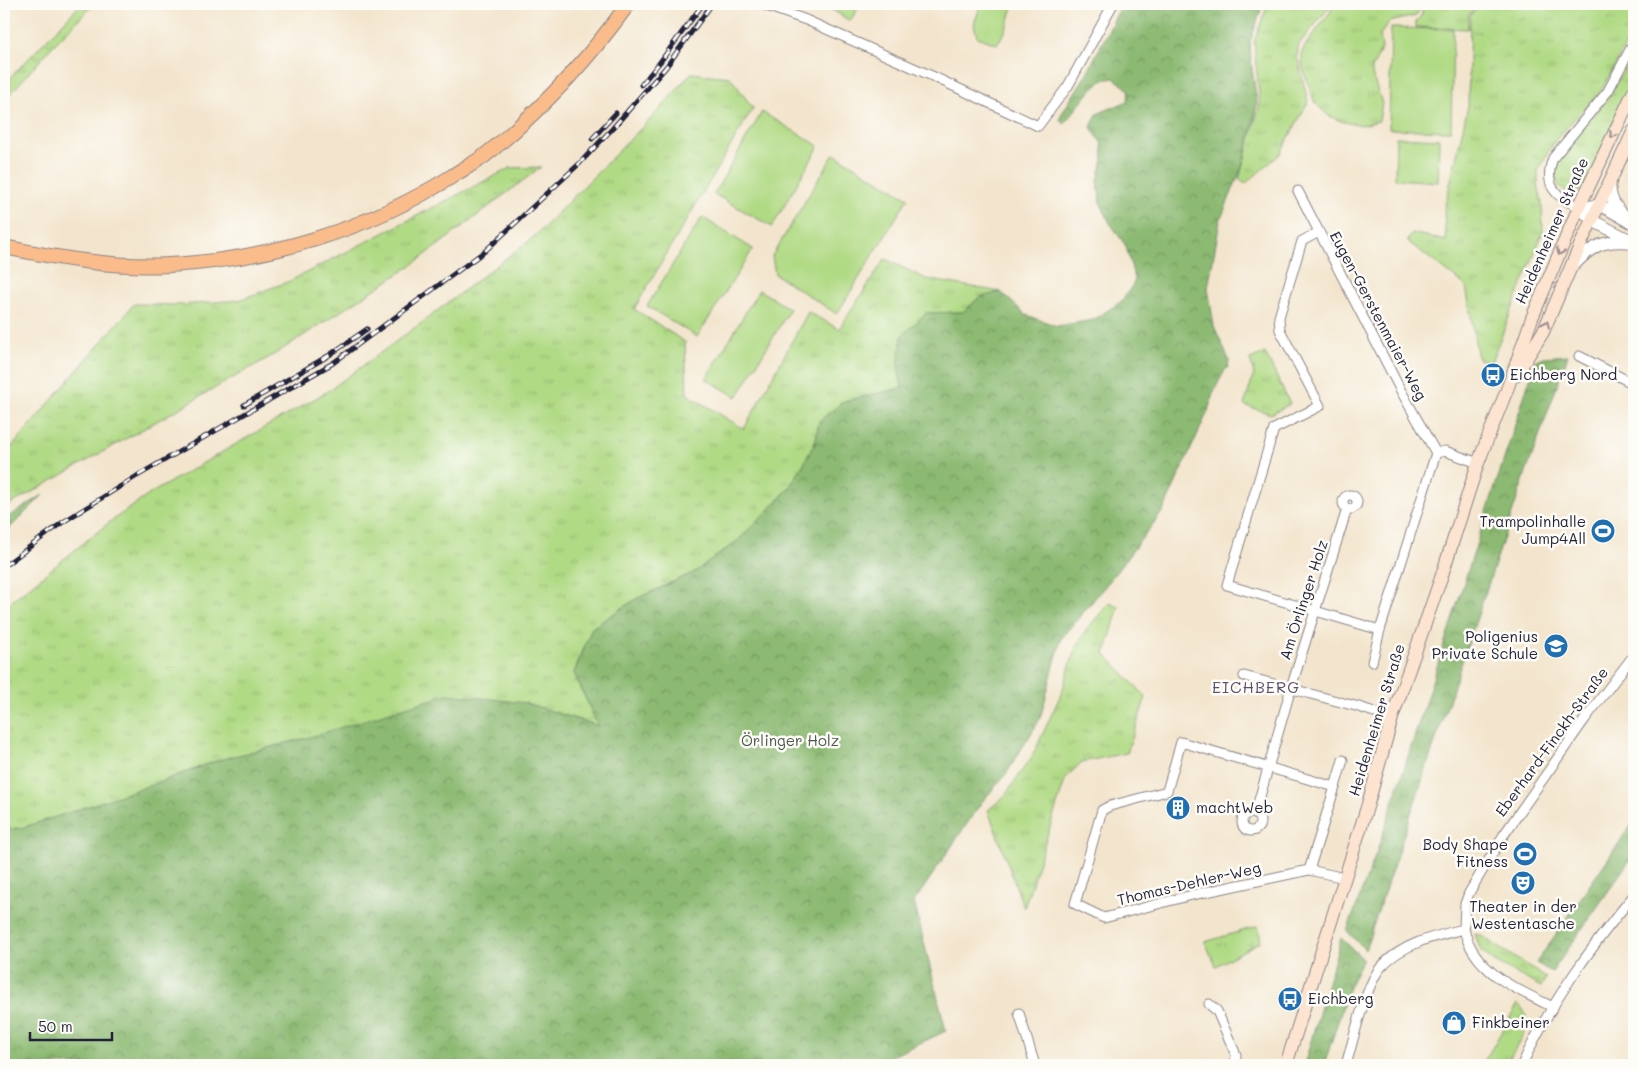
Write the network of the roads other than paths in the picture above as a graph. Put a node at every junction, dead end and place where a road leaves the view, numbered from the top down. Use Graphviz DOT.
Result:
graph roads {
  1 [pos="628,4"];
  2 [pos="761,4"];
  3 [pos="1113,4"];
  4 [pos="1634,42"];
  5 [pos="1634,91"];
  6 [pos="1634,130"];
  7 [pos="1610,182"];
  8 [pos="1298,191"];
  9 [pos="1600,206"];
  10 [pos="1579,207"];
  11 [pos="1593,221"];
  12 [pos="1634,224"];
  13 [pos="1319,232"];
  14 [pos="1634,243"];
  15 [pos="4,247"];
  16 [pos="1570,269"];
  17 [pos="1579,356"];
  18 [pos="1634,384"];
  19 [pos="1508,387"];
  20 [pos="1436,453"];
  21 [pos="1478,463"];
  22 [pos="1347,509"];
  23 [pos="1315,612"];
  24 [pos="1380,630"];
  25 [pos="1634,655"];
  26 [pos="1372,662"];
  27 [pos="1244,676"];
  28 [pos="1291,688"];
  29 [pos="1392,718"];
  30 [pos="1343,760"];
  31 [pos="1269,768"];
  32 [pos="1335,787"];
  33 [pos="1255,814"];
  34 [pos="1309,870"];
  35 [pos="1344,878"];
  36 [pos="1634,895"];
  37 [pos="1464,928"];
  38 [pos="1208,1004"];
  39 [pos="1553,1007"];
  40 [pos="1019,1013"];
  41 [pos="1035,1065"];
  42 [pos="1235,1065"];
  43 [pos="1286,1065"];
  44 [pos="1346,1065"];
  45 [pos="1522,1065"];
  1 -- 15 [label="main road"];
  2 -- 3 [label="street"];
  4 -- 10 [label="street"];
  5 -- 10 [label="main road, Heidenheimer Straße, one-way"];
  6 -- 7 [label="main road, Heidenheimer Straße"];
  7 -- 9 [label="main road, Heidenheimer Straße"];
  7 -- 12 [label="street"];
  8 -- 13 [label="street, Eugen-Gerstenmaier-Weg"];
  9 -- 10 [label="street"];
  9 -- 11 [label="main road, Heidenheimer Straße"];
  9 -- 12 [label="street"];
  10 -- 11 [label="street"];
  10 -- 19 [label="main road, Heidenheimer Straße, one-way"];
  11 -- 14 [label="street"];
  11 -- 16 [label="main road, Heidenheimer Straße"];
  13 -- 20 [label="street, Eugen-Gerstenmaier-Weg"];
  13 -- 23 [label="street"];
  14 -- 16 [label="street"];
  19 -- 16 [label="main road, Heidenheimer Straße, one-way"];
  17 -- 18 [label="street"];
  19 -- 21 [label="main road, Heidenheimer Straße"];
  20 -- 21 [label="street"];
  20 -- 24 [label="street"];
  21 -- 29 [label="main road, Heidenheimer Straße"];
  22 -- 23 [label="street, Am Örlinger Holz"];
  23 -- 24 [label="street"];
  23 -- 28 [label="street, Am Örlinger Holz"];
  24 -- 26 [label="street"];
  25 -- 37 [label="street, Eberhard-Finckh-Straße"];
  27 -- 28 [label="street"];
  28 -- 29 [label="street"];
  28 -- 31 [label="street, Am Örlinger Holz"];
  29 -- 35 [label="main road, Heidenheimer Straße"];
  30 -- 32 [label="street"];
  31 -- 32 [label="street"];
  31 -- 33 [label="street, Am Örlinger Holz"];
  31 -- 34 [label="street, Thomas-Dehler-Weg"];
  32 -- 34 [label="street"];
  34 -- 35 [label="street, Thomas-Dehler-Weg"];
  35 -- 43 [label="main road, Heidenheimer Straße"];
  36 -- 39 [label="street"];
  37 -- 39 [label="street, Eberhard-Finckh-Straße"];
  37 -- 44 [label="street"];
  38 -- 42 [label="street"];
  39 -- 45 [label="street"];
  40 -- 41 [label="street"];
}
